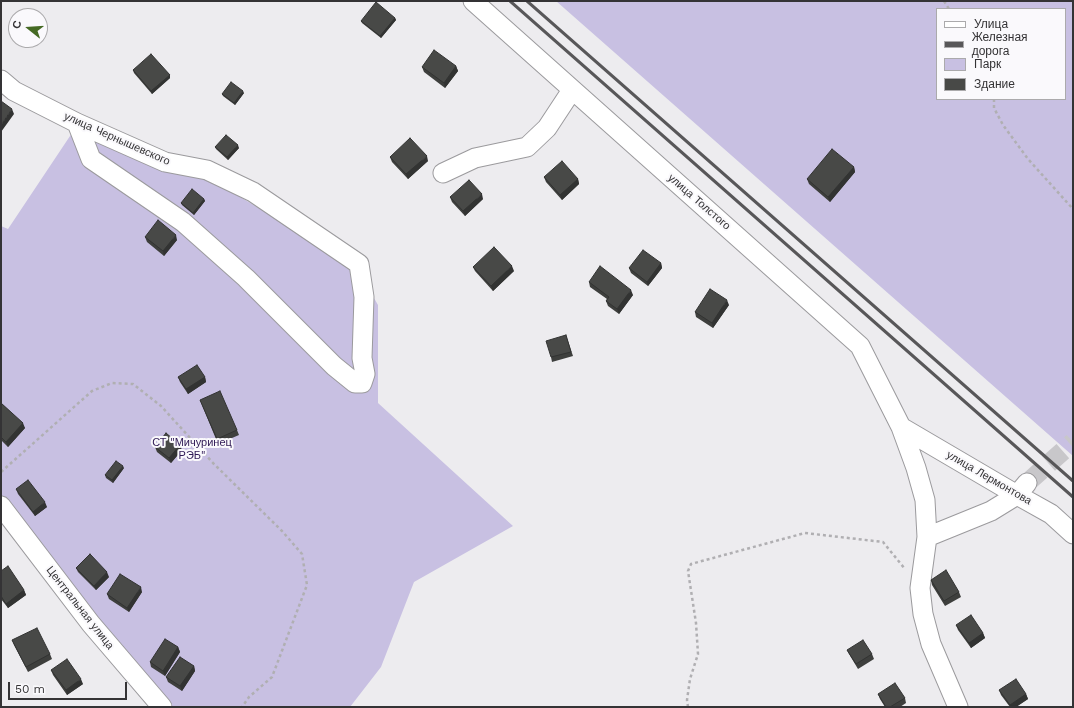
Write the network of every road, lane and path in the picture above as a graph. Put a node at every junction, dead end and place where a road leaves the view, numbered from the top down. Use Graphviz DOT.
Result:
graph roads {
  1 [pos="473,1"];
  2 [pos="1,80"];
  3 [pos="572,90"];
  4 [pos="994,100"];
  5 [pos="77,123"];
  6 [pos="443,173"];
  7 [pos="1073,209"];
  8 [pos="900,427"];
  9 [pos="1,472"];
  10 [pos="1022,489"];
  11 [pos="1,506"];
  12 [pos="1073,534"];
  13 [pos="927,537"];
  14 [pos="920,588"];
  15 [pos="162,707"];
  16 [pos="242,707"];
  17 [pos="688,707"];
  18 [pos="958,707"];
  1 -- 3 [label="street, улица Толстого"];
  2 -- 5 [label="street, улица Чернышевского"];
  3 -- 6 [label="street"];
  3 -- 8 [label="street, улица Толстого"];
  4 -- 7 [label="path"];
  5 -- 5 [label="street, улица Чернышевского"];
  8 -- 10 [label="street, улица Лермонтова"];
  8 -- 13 [label="street, улица Толстого"];
  9 -- 16 [label="path"];
  10 -- 12 [label="street, улица Лермонтова"];
  10 -- 13 [label="street"];
  11 -- 15 [label="street, Центральная улица"];
  13 -- 14 [label="street, улица Толстого"];
  14 -- 17 [label="path"];
  14 -- 18 [label="street, улица Толстого"];
}
